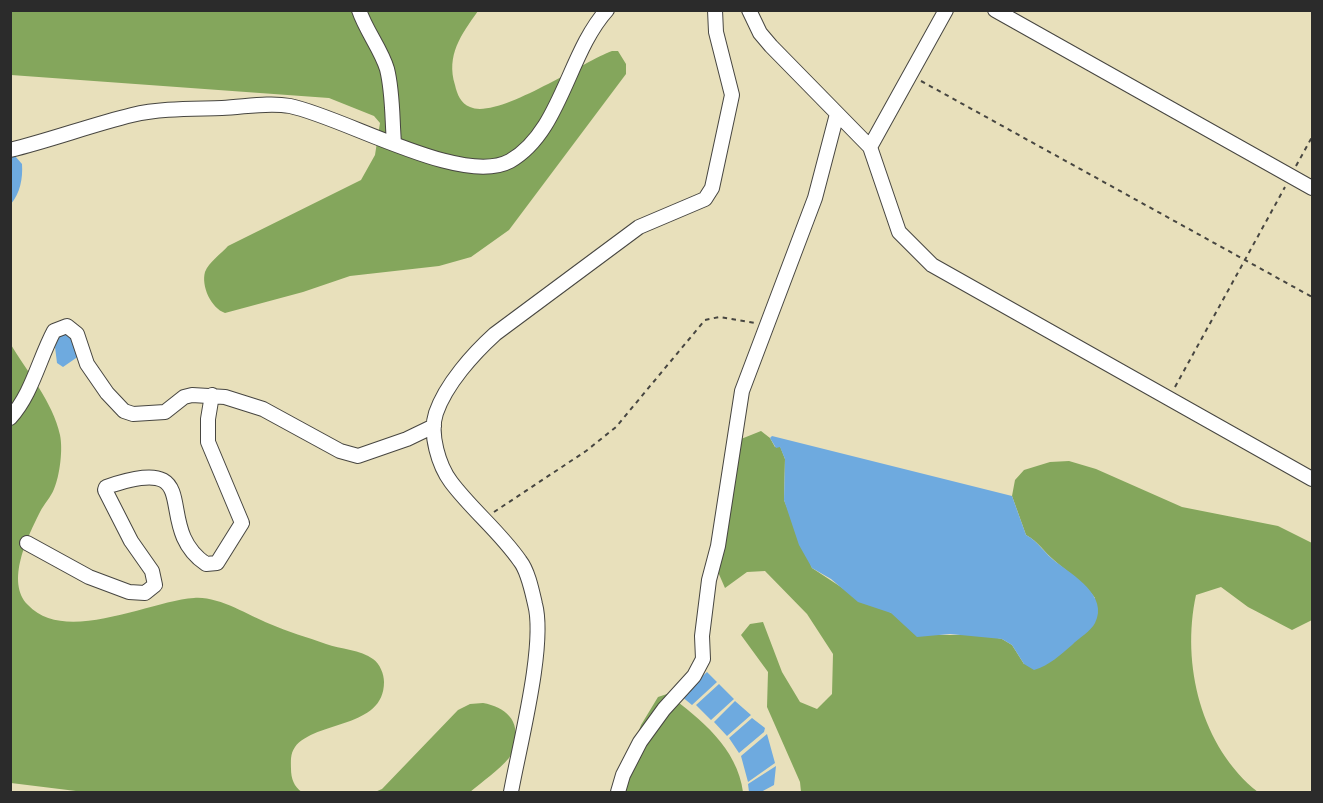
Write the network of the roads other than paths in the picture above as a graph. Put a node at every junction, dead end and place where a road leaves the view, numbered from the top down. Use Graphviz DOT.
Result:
graph roads {
  1 [pos="359,10"];
  2 [pos="607,10"];
  3 [pos="715,10"];
  4 [pos="749,10"];
  5 [pos="946,10"];
  6 [pos="995,10"];
  7 [pos="837,114"];
  8 [pos="394,143"];
  9 [pos="870,147"];
  10 [pos="10,150"];
  11 [pos="1312,188"];
  12 [pos="212,395"];
  13 [pos="10,418"];
  14 [pos="434,426"];
  15 [pos="1312,478"];
  16 [pos="27,543"];
  17 [pos="511,792"];
  18 [pos="618,792"];
  1 -- 8 [label="street"];
  2 -- 8 [label="street"];
  3 -- 14 [label="street"];
  4 -- 7 [label="street"];
  5 -- 9 [label="street"];
  6 -- 11 [label="street"];
  7 -- 9 [label="street"];
  7 -- 18 [label="street"];
  8 -- 10 [label="street"];
  9 -- 15 [label="street"];
  12 -- 13 [label="street"];
  12 -- 14 [label="street"];
  12 -- 16 [label="street"];
  14 -- 17 [label="street"];
}
